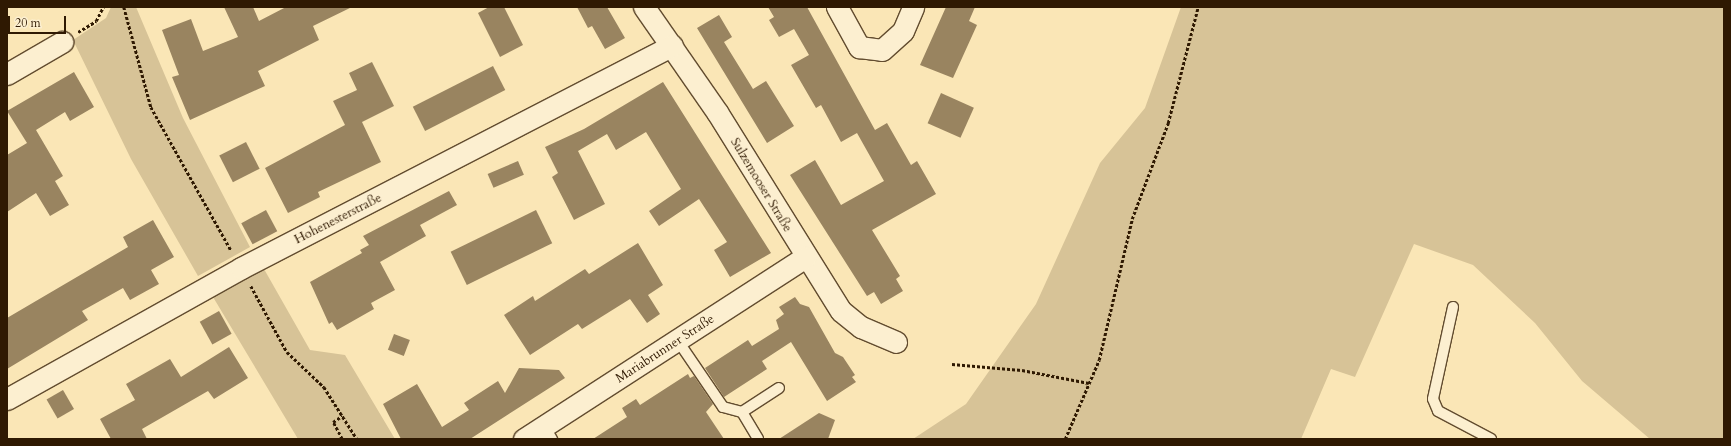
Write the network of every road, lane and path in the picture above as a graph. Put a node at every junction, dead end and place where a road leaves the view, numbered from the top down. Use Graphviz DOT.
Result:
graph roads {
  1 [pos="104,7"];
  2 [pos="124,7"];
  3 [pos="644,7"];
  4 [pos="836,7"];
  5 [pos="913,7"];
  6 [pos="1198,7"];
  7 [pos="62,42"];
  8 [pos="672,46"];
  9 [pos="7,74"];
  10 [pos="805,257"];
  11 [pos="240,268"];
  12 [pos="1453,307"];
  13 [pos="678,340"];
  14 [pos="896,342"];
  15 [pos="952,364"];
  16 [pos="1089,382"];
  17 [pos="779,388"];
  18 [pos="7,399"];
  19 [pos="742,412"];
  20 [pos="342,416"];
  21 [pos="549,433"];
  22 [pos="342,439"];
  23 [pos="357,439"];
  24 [pos="524,439"];
  25 [pos="758,439"];
  26 [pos="1065,439"];
  27 [pos="1491,439"];
  1 -- 7 [label="path"];
  2 -- 11 [label="path"];
  3 -- 8 [label="street, Sulzemooser Straße"];
  4 -- 5 [label="street"];
  6 -- 16 [label="path"];
  7 -- 9 [label="street"];
  8 -- 10 [label="street, Sulzemooser Straße"];
  8 -- 11 [label="street, Hohenesterstraße"];
  10 -- 13 [label="street, Mariabrunner Straße"];
  10 -- 14 [label="street, Sulzemooser Straße"];
  11 -- 18 [label="street, Hohenesterstraße"];
  11 -- 20 [label="path"];
  12 -- 27 [label="lane"];
  13 -- 19 [label="lane"];
  13 -- 21 [label="street, Mariabrunner Straße"];
  15 -- 16 [label="path"];
  16 -- 26 [label="path"];
  17 -- 19 [label="lane"];
  19 -- 25 [label="lane"];
  20 -- 22 [label="path"];
  20 -- 23 [label="path"];
  21 -- 24 [label="street, Mariabrunner Straße"];
}
